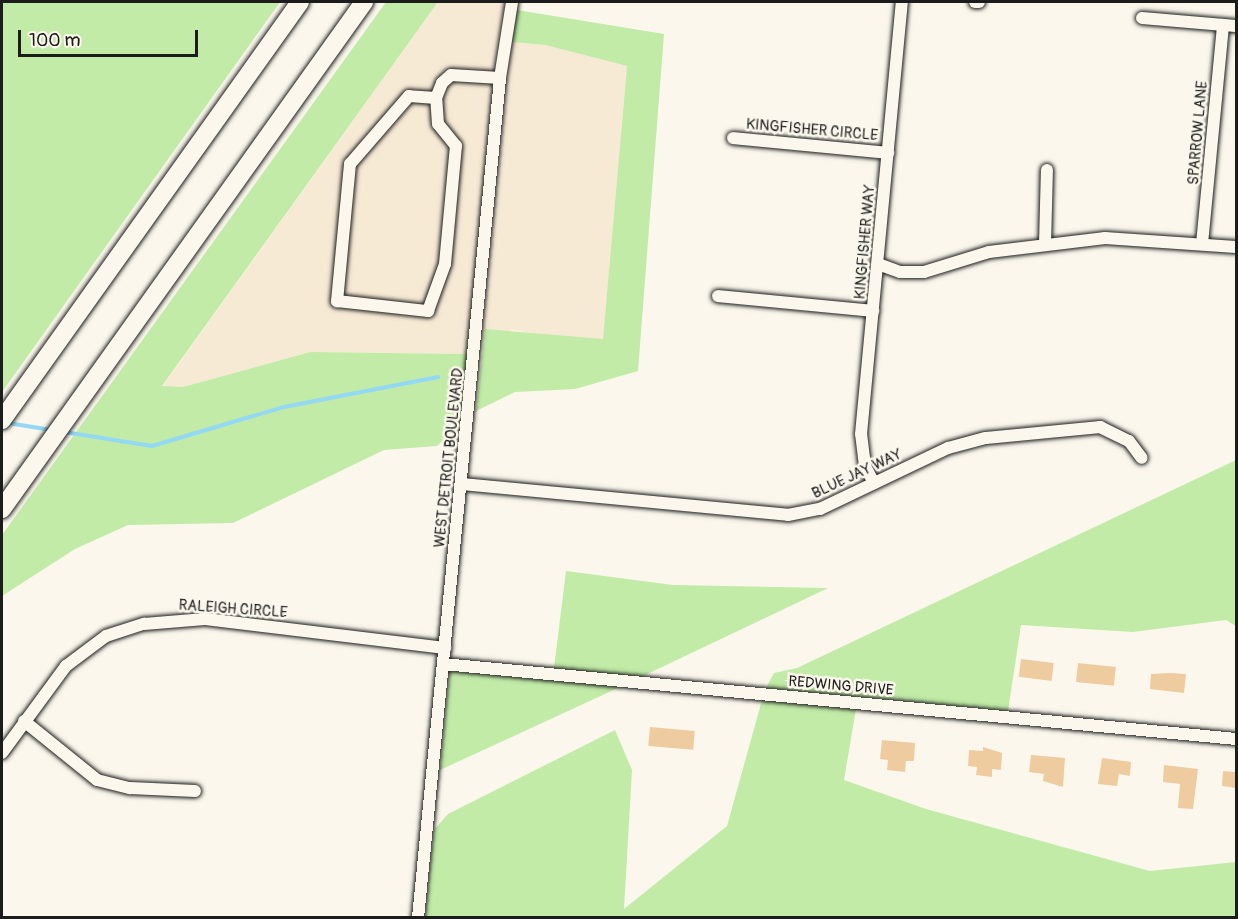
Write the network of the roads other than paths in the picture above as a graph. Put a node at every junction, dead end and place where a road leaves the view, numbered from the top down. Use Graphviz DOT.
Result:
graph roads {
  1 [pos="300,2"];
  2 [pos="364,2"];
  3 [pos="512,2"];
  4 [pos="902,2"];
  5 [pos="1142,18"];
  6 [pos="1223,25"];
  7 [pos="1236,26"];
  8 [pos="500,78"];
  9 [pos="436,98"];
  10 [pos="733,138"];
  11 [pos="888,153"];
  12 [pos="1047,170"];
  13 [pos="1045,244"];
  14 [pos="1202,244"];
  15 [pos="1236,247"];
  16 [pos="878,264"];
  17 [pos="718,296"];
  18 [pos="873,311"];
  19 [pos="2,420"];
  20 [pos="1142,458"];
  21 [pos="873,483"];
  22 [pos="462,484"];
  23 [pos="2,509"];
  24 [pos="445,648"];
  25 [pos="443,664"];
  26 [pos="24,721"];
  27 [pos="1236,739"];
  28 [pos="2,753"];
  29 [pos="195,791"];
  30 [pos="418,918"];
  1 -- 19 [label="highway"];
  2 -- 23 [label="highway"];
  3 -- 8 [label="street, WEST DETROIT BOULEVARD"];
  4 -- 11 [label="street, KINGFISHER WAY"];
  5 -- 6 [label="street"];
  6 -- 7 [label="street"];
  6 -- 14 [label="street, SPARROW LANE"];
  8 -- 9 [label="street"];
  8 -- 22 [label="street, WEST DETROIT BOULEVARD"];
  9 -- 9 [label="street"];
  10 -- 11 [label="street, KINGFISHER CIRCLE"];
  11 -- 16 [label="street, KINGFISHER WAY"];
  12 -- 13 [label="street"];
  13 -- 14 [label="street"];
  13 -- 16 [label="street"];
  14 -- 15 [label="street"];
  16 -- 18 [label="street, KINGFISHER WAY"];
  17 -- 18 [label="street"];
  18 -- 21 [label="street, KINGFISHER WAY"];
  20 -- 21 [label="street, BLUE JAY WAY"];
  21 -- 22 [label="street, BLUE JAY WAY"];
  22 -- 24 [label="street, WEST DETROIT BOULEVARD"];
  24 -- 25 [label="street, WEST DETROIT BOULEVARD"];
  24 -- 26 [label="street, RALEIGH CIRCLE"];
  25 -- 27 [label="street, REDWING DRIVE"];
  25 -- 30 [label="street, WEST DETROIT BOULEVARD"];
  26 -- 28 [label="street, RALEIGH CIRCLE"];
  26 -- 29 [label="street"];
}
